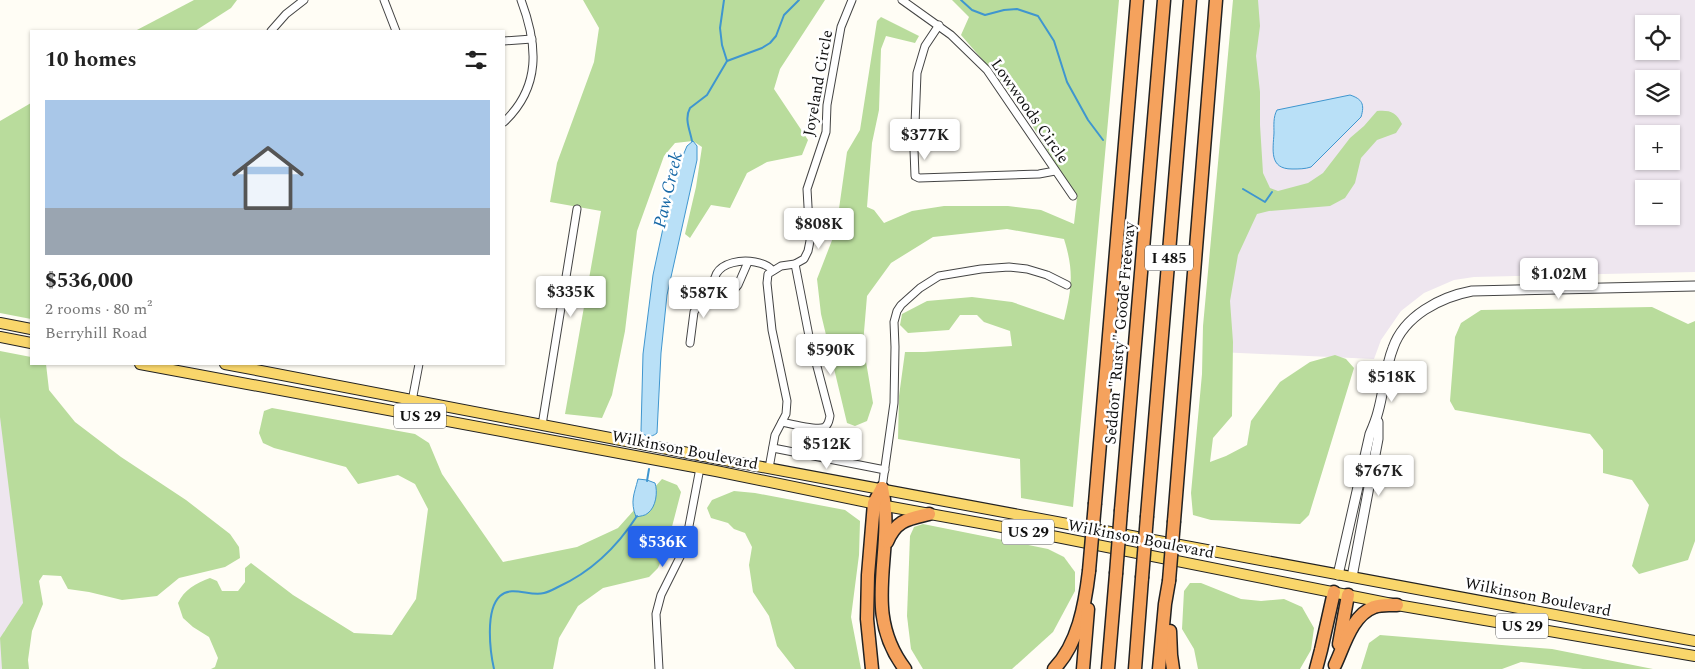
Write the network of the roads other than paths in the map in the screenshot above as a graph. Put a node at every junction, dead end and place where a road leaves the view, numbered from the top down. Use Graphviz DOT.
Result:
graph roads {
  1 [pos="304,0"];
  2 [pos="384,0"];
  3 [pos="521,0"];
  4 [pos="852,0"];
  5 [pos="902,0"];
  6 [pos="1137,0"];
  7 [pos="1164,0"];
  8 [pos="1190,0"];
  9 [pos="1216,0"];
  10 [pos="939,25"];
  11 [pos="272,30"];
  12 [pos="396,30"];
  13 [pos="532,38"];
  14 [pos="505,41"];
  15 [pos="505,121"];
  16 [pos="1055,171"];
  17 [pos="1073,196"];
  18 [pos="577,209"];
  19 [pos="748,262"];
  20 [pos="795,264"];
  21 [pos="772,270"];
  22 [pos="1067,285"];
  23 [pos="1695,286"];
  24 [pos="718,296"];
  25 [pos="0,323"];
  26 [pos="30,329"];
  27 [pos="0,337"];
  28 [pos="30,343"];
  29 [pos="690,343"];
  30 [pos="145,365"];
  31 [pos="231,365"];
  32 [pos="419,365"];
  33 [pos="412,400"];
  34 [pos="1378,414"];
  35 [pos="498,417"];
  36 [pos="782,422"];
  37 [pos="542,425"];
  38 [pos="495,429"];
  39 [pos="773,448"];
  40 [pos="700,468"];
  41 [pos="769,468"];
  42 [pos="885,470"];
  43 [pos="839,480"];
  44 [pos="882,488"];
  45 [pos="880,504"];
  46 [pos="929,514"];
  47 [pos="884,552"];
  48 [pos="1338,575"];
  49 [pos="1088,577"];
  50 [pos="1352,577"];
  51 [pos="1169,581"];
  52 [pos="1334,592"];
  53 [pos="1348,595"];
  54 [pos="1397,605"];
  55 [pos="1695,641"];
  56 [pos="1695,656"];
  57 [pos="1335,667"];
  58 [pos="659,669"];
  59 [pos="872,669"];
  60 [pos="905,669"];
  61 [pos="1054,669"];
  62 [pos="1083,669"];
  63 [pos="1108,669"];
  64 [pos="1135,669"];
  65 [pos="1159,669"];
  66 [pos="1173,669"];
  67 [pos="1316,669"];
  1 -- 11 [label="street"];
  2 -- 12 [label="street"];
  3 -- 13 [label="street"];
  4 -- 20 [label="street, Joyeland Circle"];
  5 -- 10 [label="street"];
  6 -- 49 [label="highway, bridge"];
  7 -- 63 [label="highway, Seddon \"Rusty\" Goode Freeway / I 485, bridge"];
  8 -- 64 [label="highway, I 485, bridge"];
  9 -- 51 [label="highway, bridge"];
  10 -- 16 [label="street, Lowwoods Circle"];
  10 -- 16 [label="street"];
  13 -- 14 [label="street"];
  13 -- 15 [label="street"];
  16 -- 17 [label="street, Lowwoods Circle"];
  18 -- 37 [label="street"];
  19 -- 21 [label="street"];
  19 -- 24 [label="street"];
  19 -- 24 [label="street"];
  20 -- 21 [label="street"];
  20 -- 36 [label="street"];
  21 -- 36 [label="street"];
  22 -- 42 [label="street"];
  23 -- 34 [label="street"];
  24 -- 29 [label="street"];
  25 -- 26 [label="main road"];
  27 -- 28 [label="main road"];
  30 -- 38 [label="main road, Wilkinson Boulevard / US 29"];
  31 -- 33 [label="main road, Wilkinson Boulevard / US 29"];
  32 -- 33 [label="street"];
  33 -- 35 [label="main road, Wilkinson Boulevard / US 29"];
  34 -- 48 [label="street"];
  34 -- 50 [label="street"];
  35 -- 37 [label="main road, Wilkinson Boulevard / US 29"];
  35 -- 38 [label="main road"];
  36 -- 39 [label="street"];
  37 -- 41 [label="main road, Wilkinson Boulevard / US 29"];
  38 -- 40 [label="main road, Wilkinson Boulevard / US 29"];
  39 -- 41 [label="street"];
  39 -- 42 [label="street"];
  40 -- 43 [label="main road"];
  40 -- 45 [label="main road, Wilkinson Boulevard / US 29"];
  40 -- 58 [label="street"];
  41 -- 43 [label="main road, Wilkinson Boulevard / US 29"];
  42 -- 44 [label="street"];
  43 -- 44 [label="main road, Wilkinson Boulevard / US 29"];
  44 -- 45 [label="highway"];
  44 -- 48 [label="main road, Wilkinson Boulevard / US 29"];
  45 -- 46 [label="main road, Wilkinson Boulevard / US 29"];
  45 -- 47 [label="highway"];
  45 -- 59 [label="highway"];
  46 -- 47 [label="highway"];
  46 -- 52 [label="main road, Wilkinson Boulevard / US 29"];
  47 -- 60 [label="highway"];
  48 -- 50 [label="main road, Wilkinson Boulevard / US 29"];
  48 -- 52 [label="main road"];
  49 -- 61 [label="highway"];
  49 -- 62 [label="highway"];
  50 -- 53 [label="main road"];
  50 -- 55 [label="main road, Wilkinson Boulevard / US 29"];
  51 -- 65 [label="highway"];
  51 -- 66 [label="highway"];
  52 -- 53 [label="main road, Wilkinson Boulevard / US 29"];
  52 -- 67 [label="highway"];
  53 -- 54 [label="main road, Wilkinson Boulevard / US 29"];
  53 -- 57 [label="highway"];
  54 -- 56 [label="main road, Wilkinson Boulevard / US 29"];
  54 -- 57 [label="highway"];
}
